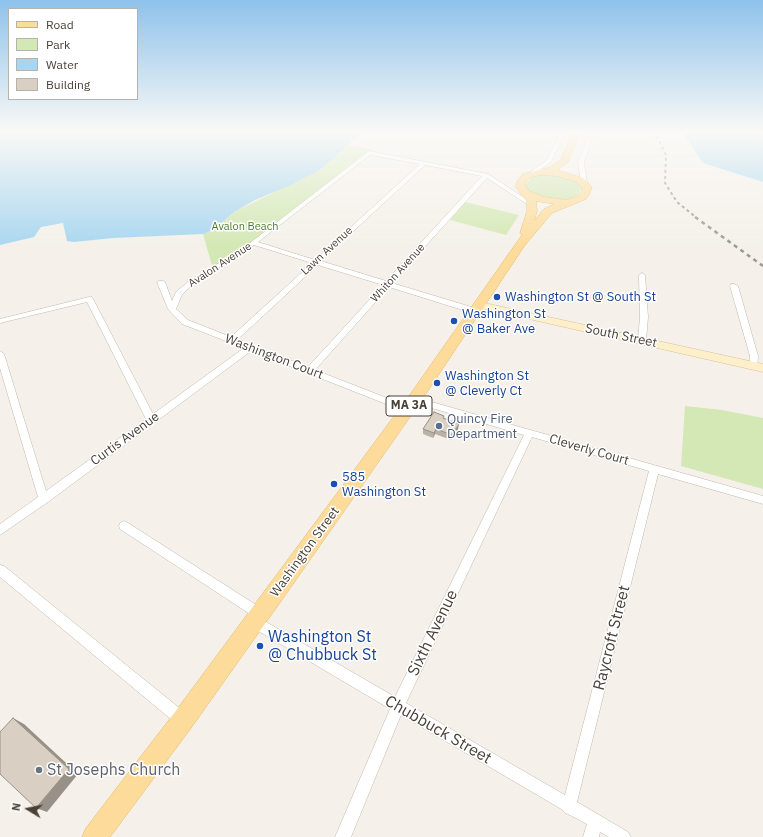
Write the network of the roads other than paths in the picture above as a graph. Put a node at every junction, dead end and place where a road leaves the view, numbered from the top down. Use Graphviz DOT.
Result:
graph roads {
  1 [pos="346,171"];
  2 [pos="414,171"];
  3 [pos="467,171"];
  4 [pos="538,171"];
  5 [pos="544,171"];
  6 [pos="570,171"];
  7 [pos="581,171"];
  8 [pos="536,173"];
  9 [pos="486,175"];
  10 [pos="582,182"];
  11 [pos="525,193"];
  12 [pos="568,203"];
  13 [pos="532,205"];
  14 [pos="254,243"];
  15 [pos="522,243"];
  16 [pos="316,262"];
  17 [pos="642,275"];
  18 [pos="161,282"];
  19 [pos="388,284"];
  20 [pos="734,286"];
  21 [pos="477,308"];
  22 [pos="172,310"];
  23 [pos="0,321"];
  24 [pos="642,340"];
  25 [pos="231,341"];
  26 [pos="250,348"];
  27 [pos="0,354"];
  28 [pos="759,367"];
  29 [pos="309,371"];
  30 [pos="411,404"];
  31 [pos="151,420"];
  32 [pos="530,433"];
  33 [pos="654,469"];
  34 [pos="44,499"];
  35 [pos="763,500"];
  36 [pos="124,526"];
  37 [pos="0,530"];
  38 [pos="0,570"];
  39 [pos="257,618"];
  40 [pos="398,706"];
  41 [pos="183,720"];
  42 [pos="569,807"];
  43 [pos="595,821"];
  44 [pos="94,837"];
  45 [pos="343,837"];
  46 [pos="591,837"];
  47 [pos="623,837"];
  1 -- 14 [label="street, Avalon Avenue"];
  2 -- 16 [label="street, Lawn Avenue"];
  3 -- 9 [label="street"];
  4 -- 8 [label="street"];
  5 -- 8 [label="main road"];
  6 -- 10 [label="main road"];
  7 -- 10 [label="street"];
  8 -- 10 [label="main road"];
  8 -- 11 [label="main road"];
  9 -- 13 [label="street"];
  9 -- 19 [label="street, Whiton Avenue"];
  10 -- 12 [label="main road, MA 3A"];
  11 -- 12 [label="main road"];
  11 -- 13 [label="main road"];
  12 -- 15 [label="main road, Washington Street / MA 3A"];
  13 -- 15 [label="main road, Washington Street / MA 3A"];
  14 -- 16 [label="street"];
  14 -- 22 [label="street, Avalon Avenue"];
  15 -- 21 [label="main road, Washington Street / MA 3A"];
  16 -- 19 [label="street"];
  16 -- 25 [label="street, Lawn Avenue"];
  17 -- 24 [label="street"];
  18 -- 22 [label="street, Washington Court"];
  19 -- 21 [label="street"];
  19 -- 29 [label="street, Whiton Avenue"];
  20 -- 28 [label="street"];
  21 -- 24 [label="main road, South Street"];
  21 -- 30 [label="main road, Washington Street / MA 3A"];
  22 -- 25 [label="street, Washington Court"];
  23 -- 31 [label="street"];
  24 -- 28 [label="main road, South Street"];
  25 -- 26 [label="street, Washington Court"];
  26 -- 29 [label="street, Washington Court"];
  26 -- 31 [label="street, Curtis Avenue"];
  27 -- 34 [label="street"];
  29 -- 30 [label="street, Washington Court"];
  30 -- 32 [label="street, Cleverly Court"];
  30 -- 39 [label="main road, Washington Street / MA 3A"];
  31 -- 34 [label="street, Curtis Avenue"];
  32 -- 33 [label="street, Cleverly Court"];
  32 -- 40 [label="street, Sixth Avenue"];
  33 -- 35 [label="street, Cleverly Court"];
  33 -- 42 [label="street, Raycroft Street"];
  34 -- 37 [label="street, Curtis Avenue"];
  36 -- 39 [label="street, Chubbuck Street"];
  38 -- 41 [label="street"];
  39 -- 40 [label="street, Chubbuck Street"];
  39 -- 41 [label="main road, Washington Street / MA 3A"];
  40 -- 42 [label="street, Chubbuck Street"];
  40 -- 45 [label="street, Sixth Avenue"];
  41 -- 44 [label="main road, Washington Street / MA 3A"];
  42 -- 43 [label="street, Chubbuck Street"];
  43 -- 46 [label="street"];
  43 -- 47 [label="street, Chubbuck Street"];
}
